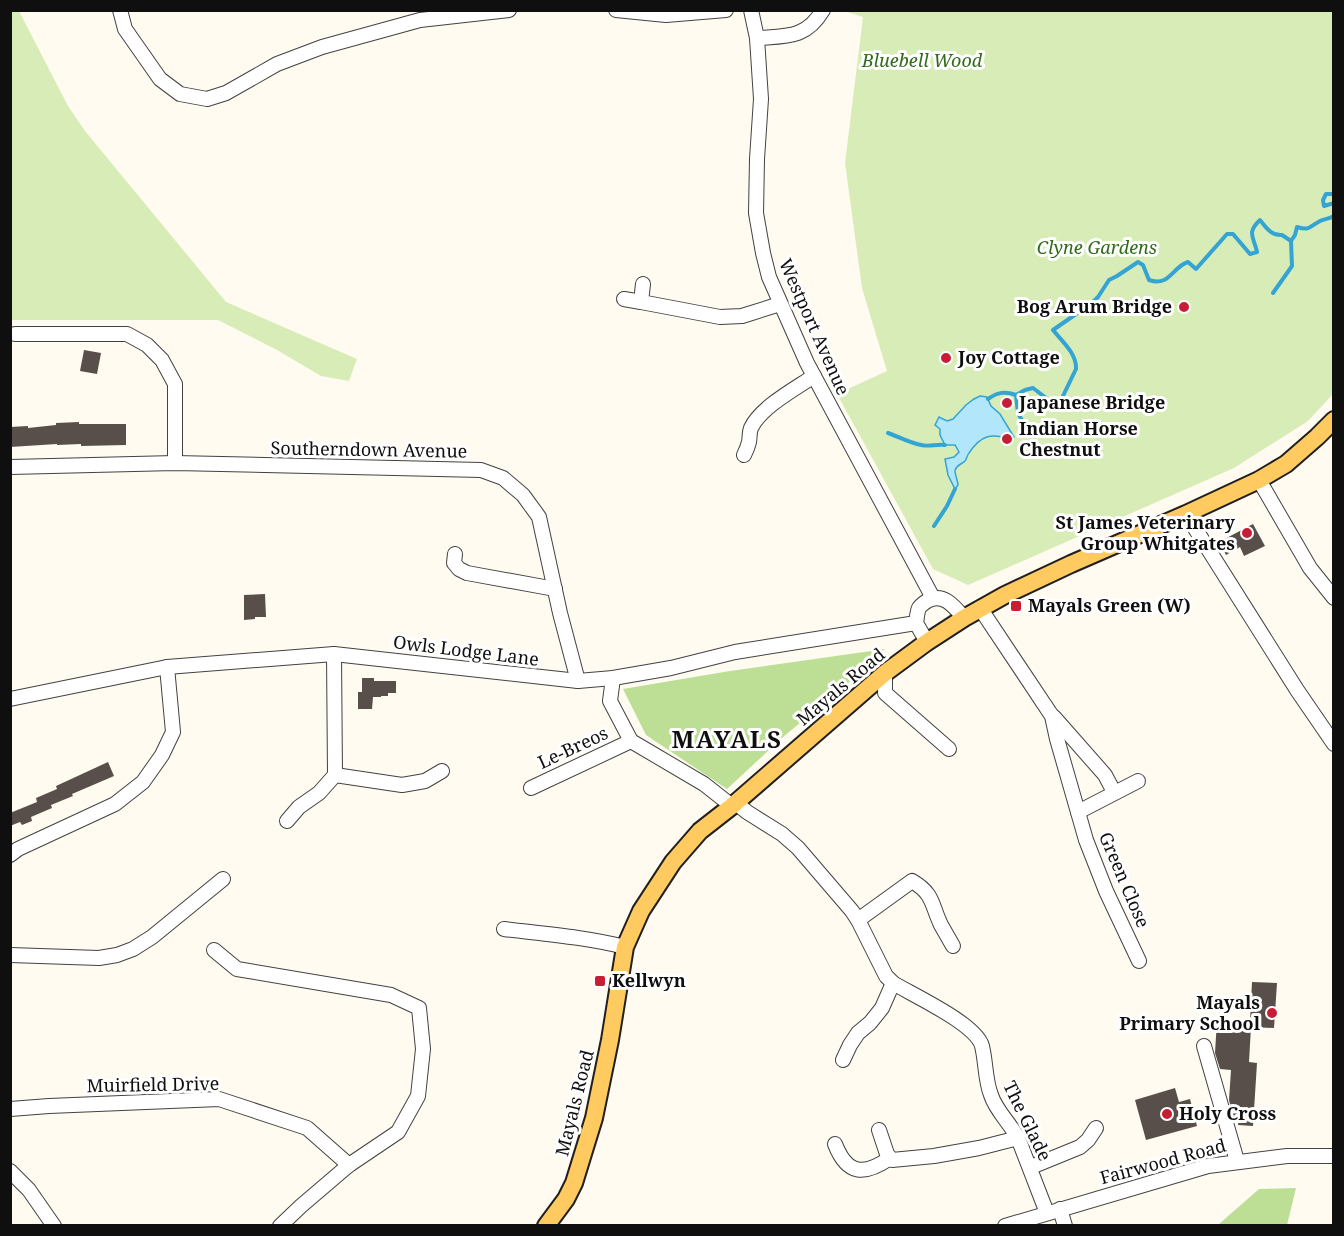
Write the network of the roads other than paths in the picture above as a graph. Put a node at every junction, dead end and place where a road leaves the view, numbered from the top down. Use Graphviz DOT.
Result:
graph roads {
  1 [pos="120,10"];
  2 [pos="509,10"];
  3 [pos="616,10"];
  4 [pos="726,10"];
  5 [pos="751,10"];
  6 [pos="823,10"];
  7 [pos="757,39"];
  8 [pos="643,284"];
  9 [pos="624,299"];
  10 [pos="641,302"];
  11 [pos="780,304"];
  12 [pos="15,334"];
  13 [pos="814,376"];
  14 [pos="1334,420"];
  15 [pos="744,455"];
  16 [pos="175,463"];
  17 [pos="10,467"];
  18 [pos="1259,480"];
  19 [pos="1186,514"];
  20 [pos="455,554"];
  21 [pos="555,589"];
  22 [pos="933,598"];
  23 [pos="1334,598"];
  24 [pos="980,608"];
  25 [pos="964,618"];
  26 [pos="916,623"];
  27 [pos="927,642"];
  28 [pos="334,654"];
  29 [pos="167,667"];
  30 [pos="885,673"];
  31 [pos="613,678"];
  32 [pos="578,681"];
  33 [pos="10,699"];
  34 [pos="1052,716"];
  35 [pos="631,741"];
  36 [pos="1334,744"];
  37 [pos="949,749"];
  38 [pos="442,771"];
  39 [pos="335,775"];
  40 [pos="1138,781"];
  41 [pos="531,788"];
  42 [pos="1114,792"];
  43 [pos="734,805"];
  44 [pos="1078,812"];
  45 [pos="287,821"];
  46 [pos="10,855"];
  47 [pos="223,879"];
  48 [pos="858,920"];
  49 [pos="504,929"];
  50 [pos="953,946"];
  51 [pos="625,947"];
  52 [pos="214,950"];
  53 [pos="10,955"];
  54 [pos="1139,961"];
  55 [pos="893,983"];
  56 [pos="1204,1046"];
  57 [pos="843,1060"];
  58 [pos="10,1108"];
  59 [pos="1096,1128"];
  60 [pos="879,1130"];
  61 [pos="1018,1138"];
  62 [pos="835,1144"];
  63 [pos="1334,1156"];
  64 [pos="890,1158"];
  65 [pos="1237,1161"];
  66 [pos="350,1165"];
  67 [pos="1030,1167"];
  68 [pos="10,1171"];
  69 [pos="1053,1211"];
  70 [pos="54,1226"];
  71 [pos="280,1226"];
  72 [pos="546,1226"];
  73 [pos="1005,1226"];
  74 [pos="1065,1226"];
  1 -- 2 [label="street"];
  3 -- 4 [label="street"];
  5 -- 7 [label="street, Westport Avenue"];
  6 -- 7 [label="street"];
  7 -- 11 [label="street, Westport Avenue"];
  8 -- 10 [label="street"];
  9 -- 10 [label="street"];
  10 -- 11 [label="street"];
  11 -- 13 [label="street, Westport Avenue"];
  12 -- 16 [label="street"];
  13 -- 15 [label="street"];
  13 -- 22 [label="street, Westport Avenue"];
  14 -- 18 [label="main road, Mayals Road"];
  16 -- 17 [label="street, Southerndown Avenue"];
  16 -- 21 [label="street, Southerndown Avenue"];
  18 -- 19 [label="main road, Mayals Road"];
  18 -- 23 [label="street"];
  19 -- 24 [label="main road, Mayals Road"];
  19 -- 36 [label="street"];
  20 -- 21 [label="street"];
  21 -- 32 [label="street, Southerndown Avenue"];
  22 -- 25 [label="street"];
  22 -- 26 [label="street"];
  24 -- 25 [label="main road, Mayals Road"];
  24 -- 34 [label="street, Green Close"];
  25 -- 27 [label="main road, Mayals Road"];
  26 -- 27 [label="street"];
  26 -- 31 [label="street, Owls Lodge Lane"];
  27 -- 30 [label="main road, Mayals Road"];
  28 -- 29 [label="street, Owls Lodge Lane"];
  28 -- 32 [label="street, Owls Lodge Lane"];
  28 -- 39 [label="street"];
  29 -- 33 [label="street, Owls Lodge Lane"];
  29 -- 46 [label="street"];
  30 -- 37 [label="street"];
  30 -- 43 [label="main road, Mayals Road"];
  31 -- 32 [label="street, Owls Lodge Lane"];
  31 -- 35 [label="street"];
  34 -- 42 [label="street, Green Close"];
  34 -- 44 [label="street, Green Close"];
  35 -- 41 [label="street, Le-Breos"];
  35 -- 43 [label="street, The Glade"];
  38 -- 39 [label="street"];
  39 -- 45 [label="street"];
  40 -- 42 [label="street"];
  42 -- 44 [label="street"];
  43 -- 48 [label="street, The Glade"];
  43 -- 51 [label="main road, Mayals Road"];
  44 -- 54 [label="street, Green Close"];
  47 -- 53 [label="street"];
  48 -- 50 [label="street"];
  48 -- 55 [label="street, The Glade"];
  49 -- 51 [label="street"];
  51 -- 72 [label="main road, Mayals Road"];
  52 -- 66 [label="street"];
  55 -- 57 [label="street"];
  55 -- 61 [label="street, The Glade"];
  56 -- 65 [label="street"];
  58 -- 66 [label="street, Muirfield Drive"];
  59 -- 67 [label="street"];
  60 -- 64 [label="street"];
  61 -- 64 [label="street"];
  61 -- 67 [label="street, The Glade"];
  62 -- 64 [label="street"];
  63 -- 65 [label="street, Fairwood Road"];
  65 -- 69 [label="street, Fairwood Road"];
  66 -- 71 [label="street"];
  67 -- 69 [label="street, The Glade"];
  68 -- 70 [label="street"];
  69 -- 73 [label="street, Fairwood Road"];
  69 -- 74 [label="street, The Glade"];
}
